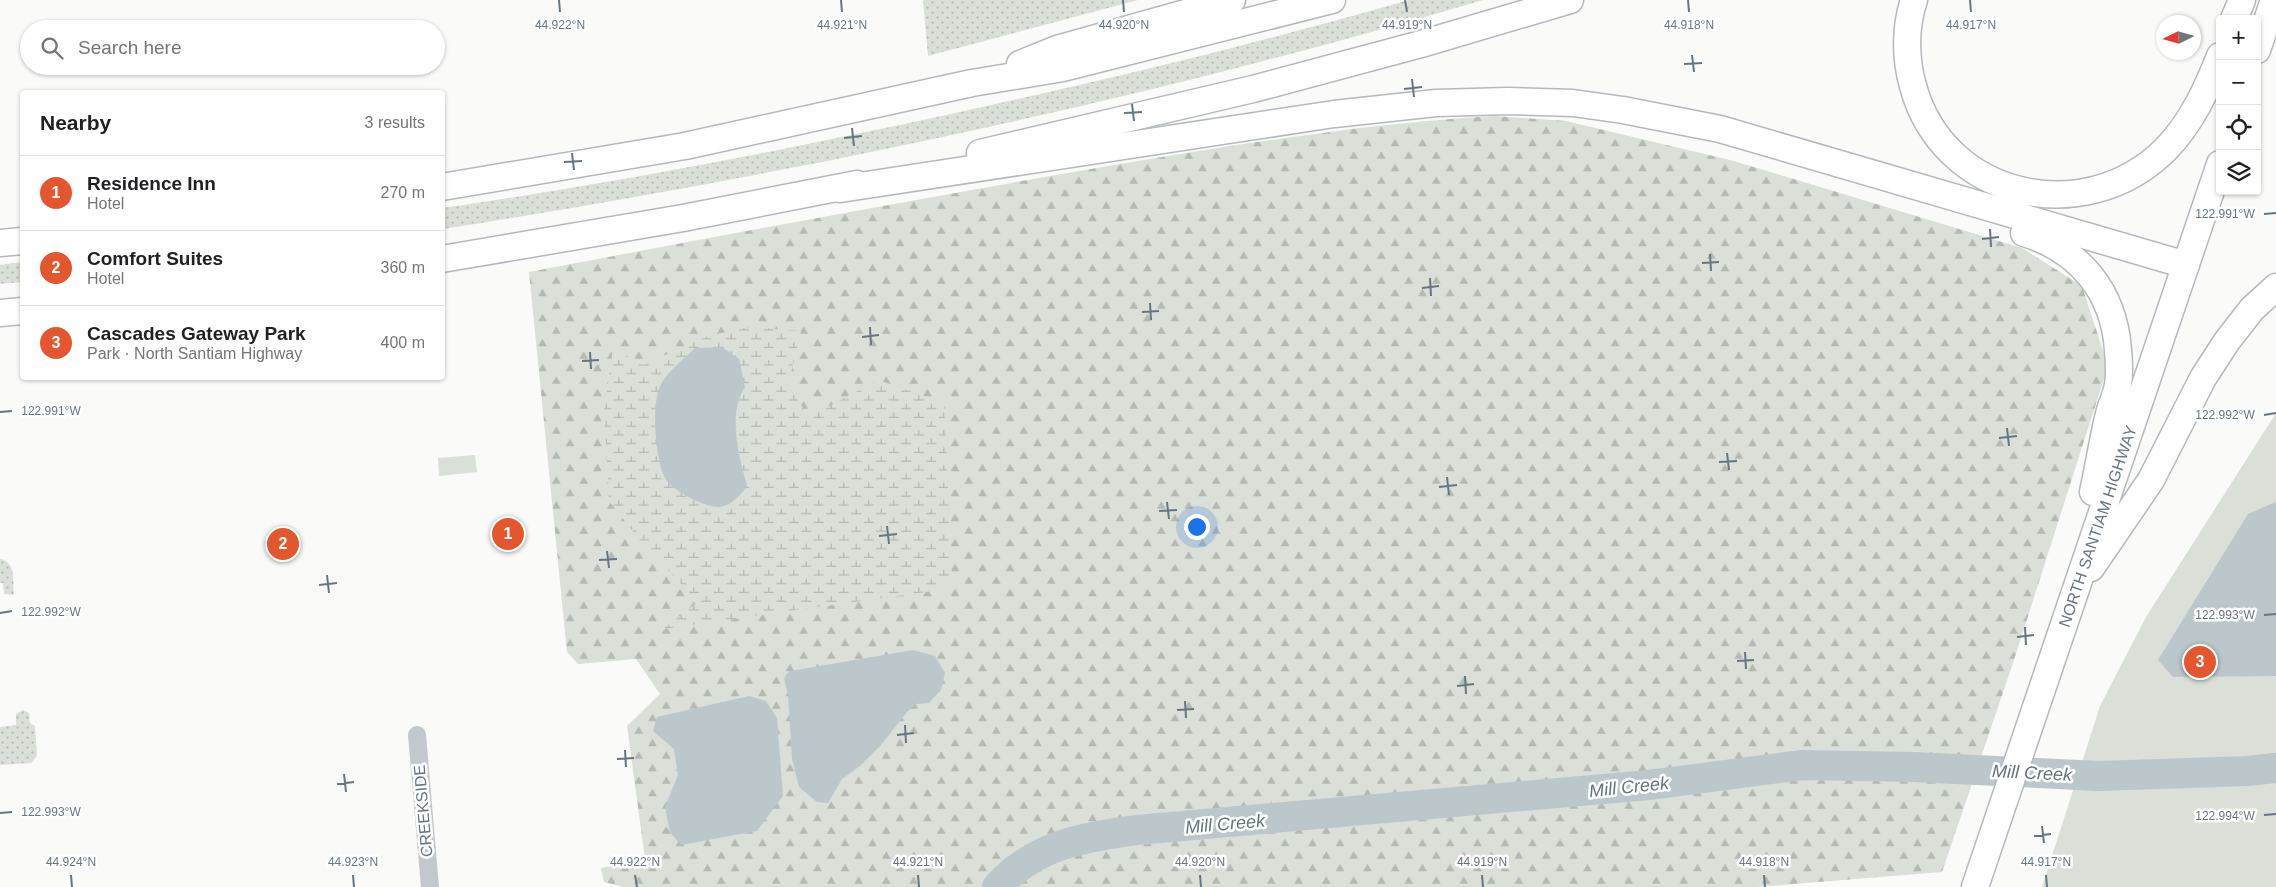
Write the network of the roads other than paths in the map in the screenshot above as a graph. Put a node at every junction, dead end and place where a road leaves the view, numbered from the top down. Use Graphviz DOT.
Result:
graph roads {
  1 [pos="1232,0"];
  2 [pos="1332,0"];
  3 [pos="1570,0"];
  4 [pos="1914,0"];
  5 [pos="2242,0"];
  6 [pos="2274,0"];
  7 [pos="2236,15"];
  8 [pos="2261,38"];
  9 [pos="2218,60"];
  10 [pos="972,83"];
  11 [pos="1720,129"];
  12 [pos="2216,176"];
  13 [pos="445,186"];
  14 [pos="840,189"];
  15 [pos="20,241"];
  16 [pos="0,243"];
  17 [pos="445,259"];
  18 [pos="2186,265"];
  19 [pos="2276,288"];
  20 [pos="20,311"];
  21 [pos="0,313"];
  22 [pos="2072,596"];
  23 [pos="417,735"];
  24 [pos="430,887"];
  25 [pos="1975,887"];
  1 -- 10 [label="highway"];
  2 -- 10 [label="highway"];
  3 -- 14 [label="highway"];
  4 -- 9 [label="highway"];
  5 -- 7 [label="highway"];
  6 -- 8 [label="highway"];
  10 -- 13 [label="highway"];
  11 -- 14 [label="highway"];
  11 -- 18 [label="highway"];
  11 -- 22 [label="highway"];
  12 -- 18 [label="highway, NORTH SANTIAM HIGHWAY"];
  14 -- 17 [label="highway"];
  15 -- 16 [label="highway"];
  18 -- 22 [label="highway, NORTH SANTIAM HIGHWAY"];
  19 -- 22 [label="highway"];
  20 -- 21 [label="highway"];
  22 -- 25 [label="highway, NORTH SANTIAM HIGHWAY"];
  23 -- 24 [label="street, CREEKSIDE"];
}
